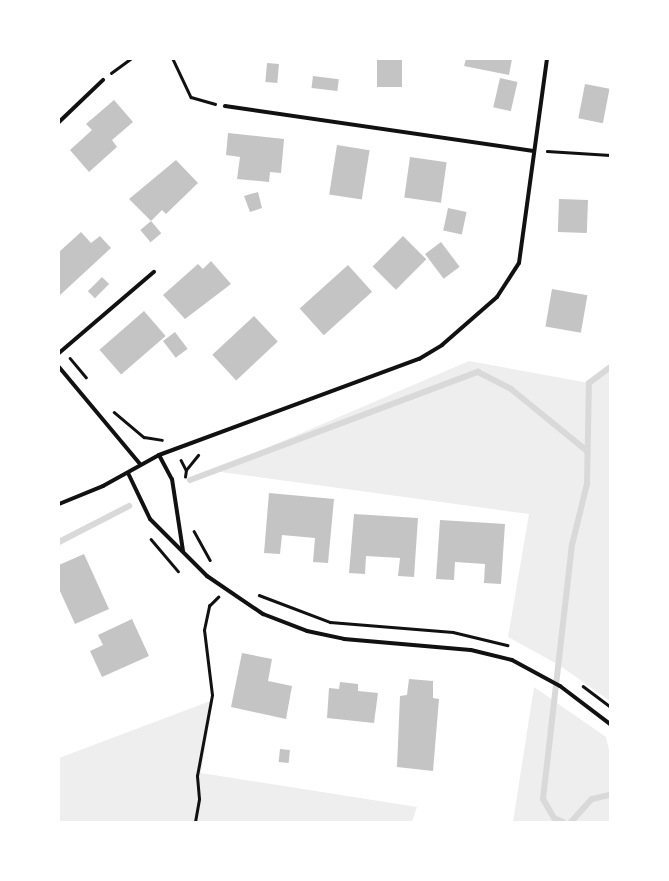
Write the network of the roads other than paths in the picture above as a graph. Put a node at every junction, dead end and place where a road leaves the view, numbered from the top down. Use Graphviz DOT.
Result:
graph roads {
  1 [pos="547,59"];
  2 [pos="103,80"];
  3 [pos="225,106"];
  4 [pos="59,122"];
  5 [pos="532,151"];
  6 [pos="154,272"];
  7 [pos="59,353"];
  8 [pos="59,367"];
  9 [pos="159,455"];
  10 [pos="140,464"];
  11 [pos="128,473"];
  12 [pos="59,504"];
  13 [pos="183,552"];
  14 [pos="610,724"];
  1 -- 5 [label="street"];
  2 -- 4 [label="street"];
  3 -- 5 [label="street"];
  5 -- 9 [label="street"];
  6 -- 7 [label="street"];
  8 -- 10 [label="street"];
  9 -- 10 [label="street"];
  9 -- 13 [label="street"];
  10 -- 11 [label="street"];
  11 -- 12 [label="street"];
  11 -- 13 [label="street"];
  13 -- 14 [label="street"];
}
